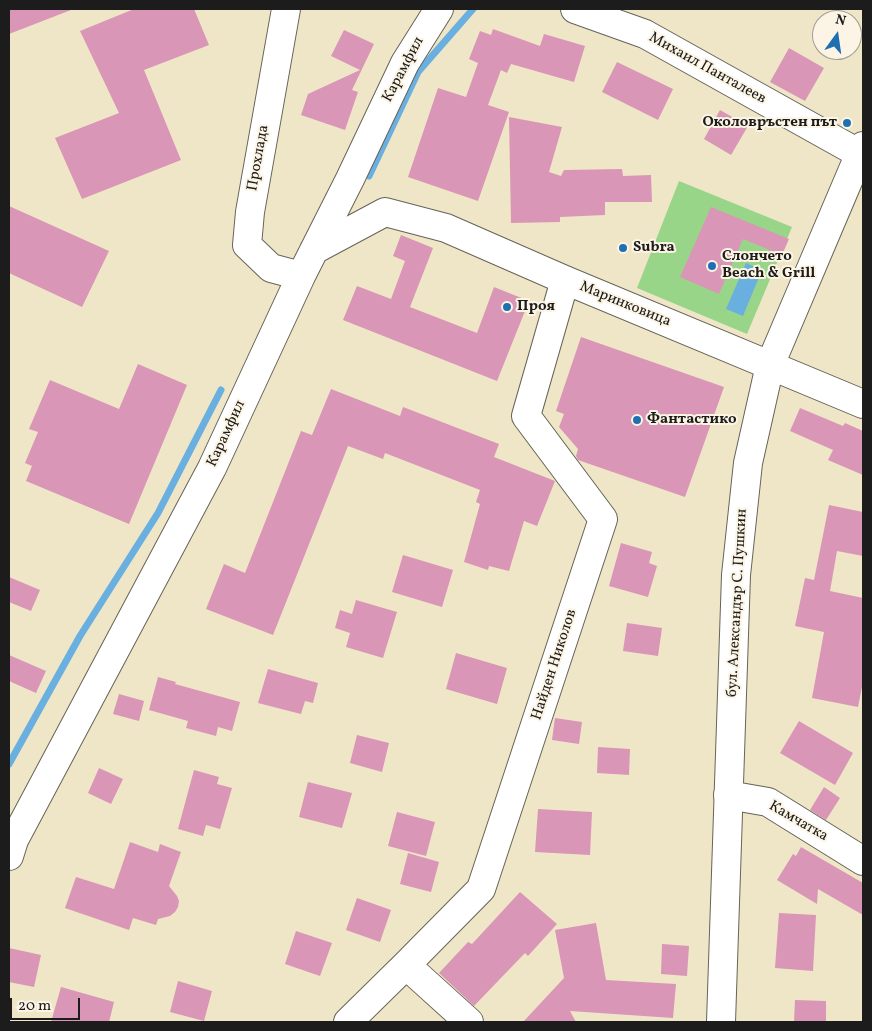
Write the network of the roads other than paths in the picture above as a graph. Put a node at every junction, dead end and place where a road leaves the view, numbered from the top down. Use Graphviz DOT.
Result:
graph roads {
  1 [pos="286,9"];
  2 [pos="439,9"];
  3 [pos="575,9"];
  4 [pos="862,150"];
  5 [pos="342,195"];
  6 [pos="384,212"];
  7 [pos="314,250"];
  8 [pos="301,276"];
  9 [pos="565,280"];
  10 [pos="770,365"];
  11 [pos="863,404"];
  12 [pos="728,795"];
  13 [pos="9,856"];
  14 [pos="863,861"];
  15 [pos="406,965"];
  16 [pos="348,1022"];
  17 [pos="469,1022"];
  18 [pos="721,1022"];
  1 -- 8 [label="street, Прохлада"];
  2 -- 5 [label="street, Карамфил"];
  3 -- 4 [label="street, Михаил Панталеев"];
  4 -- 10 [label="street, бул. Александър С. Пушкин"];
  5 -- 6 [label="street, Маринковица"];
  5 -- 7 [label="street, Карамфил"];
  6 -- 7 [label="street"];
  6 -- 9 [label="street, Маринковица"];
  7 -- 8 [label="street, Карамфил"];
  8 -- 13 [label="street, Карамфил"];
  9 -- 10 [label="street, Маринковица"];
  9 -- 15 [label="street, Найден Николов"];
  10 -- 11 [label="street, Маринковица"];
  10 -- 12 [label="street, бул. Александър С. Пушкин"];
  12 -- 14 [label="street, Камчатка"];
  12 -- 18 [label="street, бул. Александър С. Пушкин"];
  15 -- 16 [label="street, Найден Николов"];
  15 -- 17 [label="street"];
}
